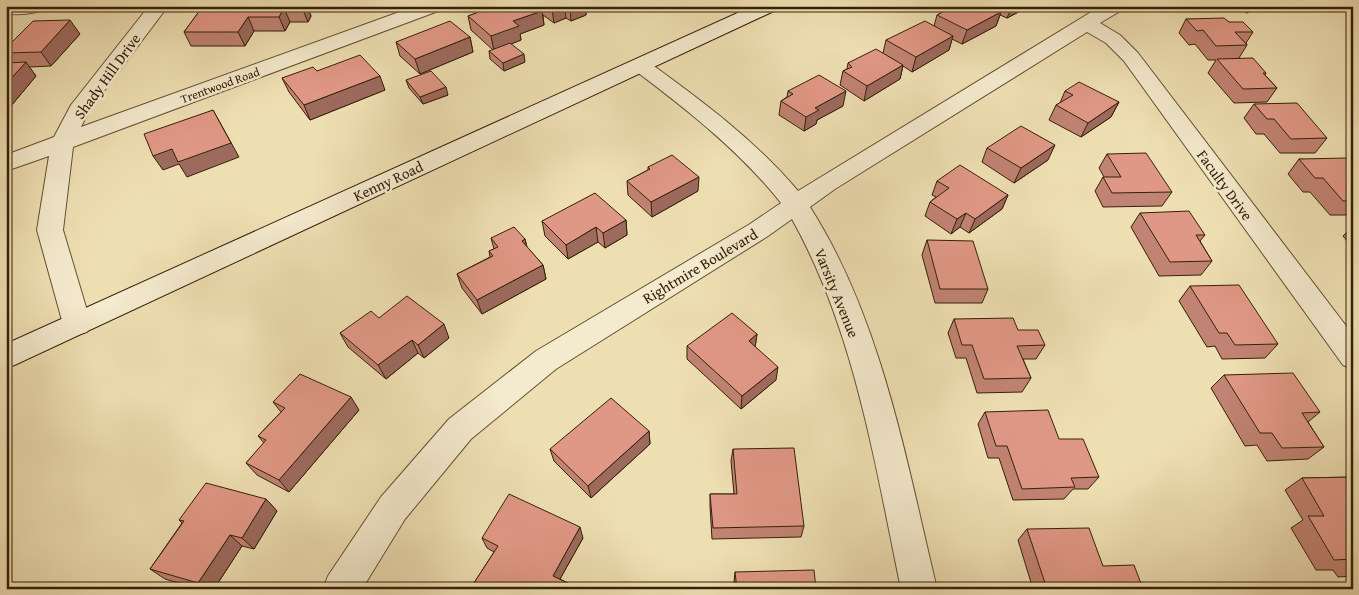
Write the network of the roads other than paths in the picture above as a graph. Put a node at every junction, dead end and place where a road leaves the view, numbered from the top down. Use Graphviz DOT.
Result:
graph roads {
  1 [pos="36,6"];
  2 [pos="159,6"];
  3 [pos="434,6"];
  4 [pos="770,6"];
  5 [pos="1115,6"];
  6 [pos="10,10"];
  7 [pos="1087,24"];
  8 [pos="640,65"];
  9 [pos="62,143"];
  10 [pos="6,163"];
  11 [pos="795,204"];
  12 [pos="77,324"];
  13 [pos="6,357"];
  14 [pos="1353,358"];
  15 [pos="341,589"];
  16 [pos="919,589"];
  1 -- 6 [label="street"];
  2 -- 9 [label="street, Shady Hill Drive"];
  3 -- 9 [label="street, Trentwood Road"];
  4 -- 8 [label="street, Kenny Road"];
  5 -- 7 [label="street, Rightmire Boulevard"];
  7 -- 11 [label="street, Rightmire Boulevard"];
  7 -- 14 [label="street, Faculty Drive"];
  8 -- 11 [label="street, Varsity Avenue"];
  8 -- 12 [label="street, Kenny Road"];
  9 -- 10 [label="street, Trentwood Road"];
  9 -- 12 [label="street, Shady Hill Drive"];
  11 -- 15 [label="street, Rightmire Boulevard"];
  11 -- 16 [label="street, Varsity Avenue"];
  12 -- 13 [label="street, Kenny Road"];
}
